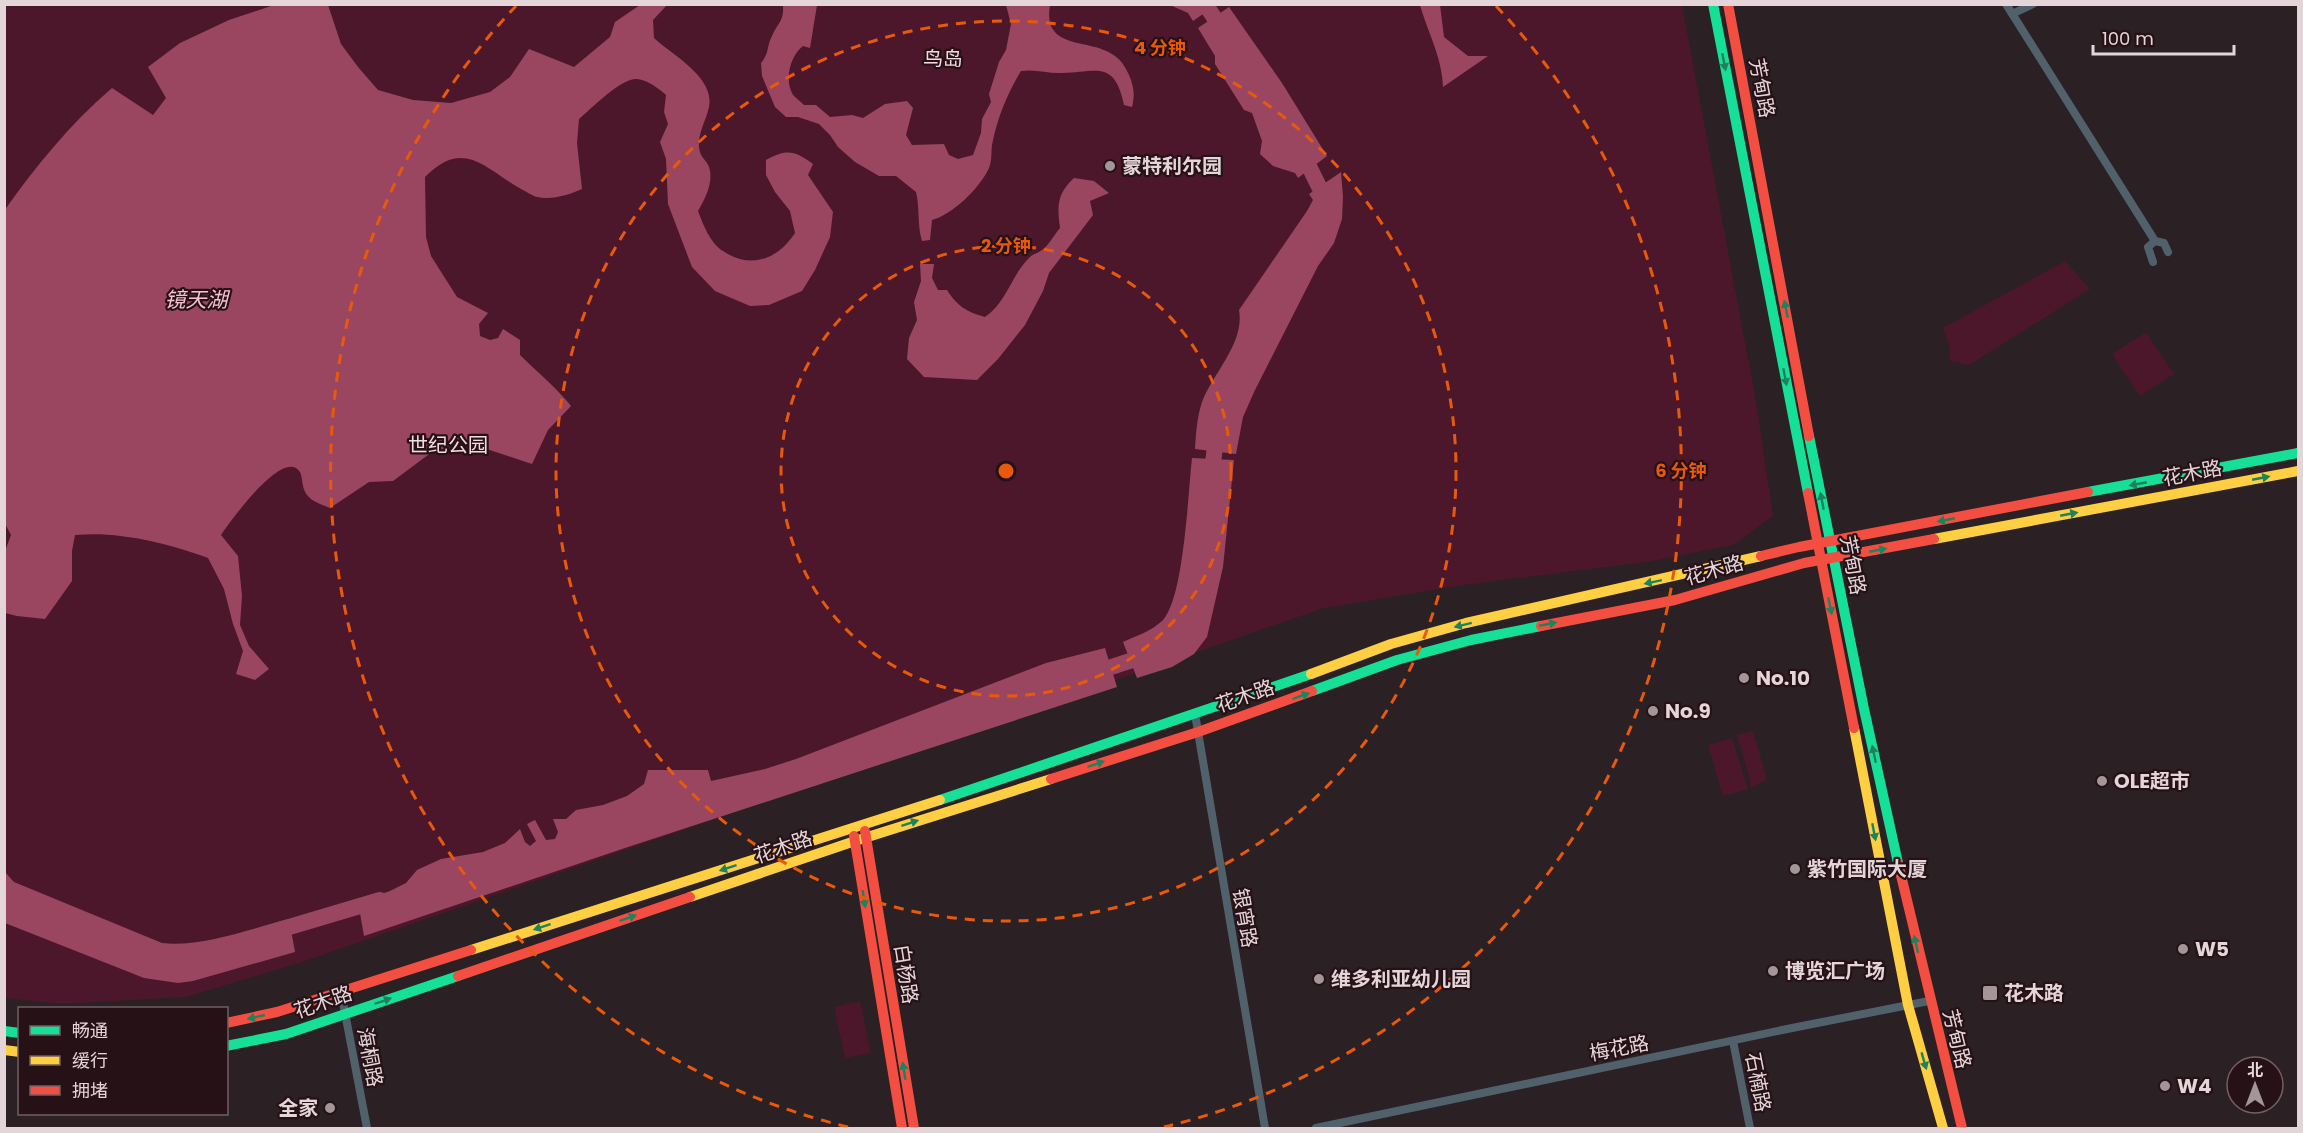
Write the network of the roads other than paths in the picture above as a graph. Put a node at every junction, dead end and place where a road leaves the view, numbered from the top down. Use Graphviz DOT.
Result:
graph roads {
  1 [pos="1713,4"];
  2 [pos="1728,4"];
  3 [pos="2006,4"];
  4 [pos="2033,4"];
  5 [pos="2012,14"];
  6 [pos="2155,241"];
  7 [pos="2168,252"];
  8 [pos="2153,262"];
  9 [pos="2298,453"];
  10 [pos="2298,471"];
  11 [pos="1830,542"];
  12 [pos="1817,544"];
  13 [pos="1833,558"];
  14 [pos="1820,561"];
  15 [pos="1195,714"];
  16 [pos="1197,732"];
  17 [pos="858,826"];
  18 [pos="860,840"];
  19 [pos="341,992"];
  20 [pos="1929,1001"];
  21 [pos="1908,1005"];
  22 [pos="345,1014"];
  23 [pos="228,1023"];
  24 [pos="1733,1041"];
  25 [pos="228,1046"];
  26 [pos="367,1128"];
  27 [pos="903,1128"];
  28 [pos="914,1128"];
  29 [pos="1265,1128"];
  30 [pos="1316,1128"];
  31 [pos="1750,1128"];
  32 [pos="1943,1128"];
  33 [pos="1962,1128"];
  1 -- 12 [label="main road, 芳甸路, one-way"];
  11 -- 2 [label="main road, 芳甸路, one-way"];
  3 -- 5 [label="street"];
  4 -- 5 [label="street"];
  5 -- 6 [label="street"];
  6 -- 7 [label="street"];
  6 -- 8 [label="street"];
  9 -- 11 [label="main road, 花木路, one-way"];
  13 -- 10 [label="main road, 花木路, one-way"];
  11 -- 12 [label="main road, 花木路"];
  11 -- 13 [label="main road, 芳甸路"];
  12 -- 14 [label="main road, 芳甸路"];
  12 -- 15 [label="main road, 花木路, one-way"];
  13 -- 14 [label="main road, 花木路"];
  20 -- 13 [label="main road, 芳甸路, one-way"];
  16 -- 14 [label="main road, 花木路, one-way"];
  14 -- 21 [label="main road, 芳甸路, one-way"];
  15 -- 16 [label="street, 银宵路"];
  15 -- 17 [label="main road, 花木路"];
  18 -- 16 [label="main road, 花木路, one-way"];
  16 -- 29 [label="street, 银宵路"];
  17 -- 18 [label="main road, 白杨路"];
  17 -- 19 [label="main road, 花木路, one-way"];
  22 -- 18 [label="main road, 花木路, one-way"];
  18 -- 27 [label="main road, 白杨路, one-way"];
  28 -- 18 [label="main road, 白杨路, one-way"];
  19 -- 22 [label="street, 海桐路"];
  19 -- 23 [label="main road, 花木路, one-way"];
  20 -- 21 [label="street, 梅花路"];
  20 -- 33 [label="main road, 芳甸路"];
  21 -- 24 [label="street, 梅花路"];
  21 -- 32 [label="main road, 芳甸路, one-way"];
  22 -- 25 [label="main road, 花木路"];
  22 -- 26 [label="street, 海桐路"];
  24 -- 30 [label="street, 梅花路"];
  24 -- 31 [label="street, 石楠路"];
}
